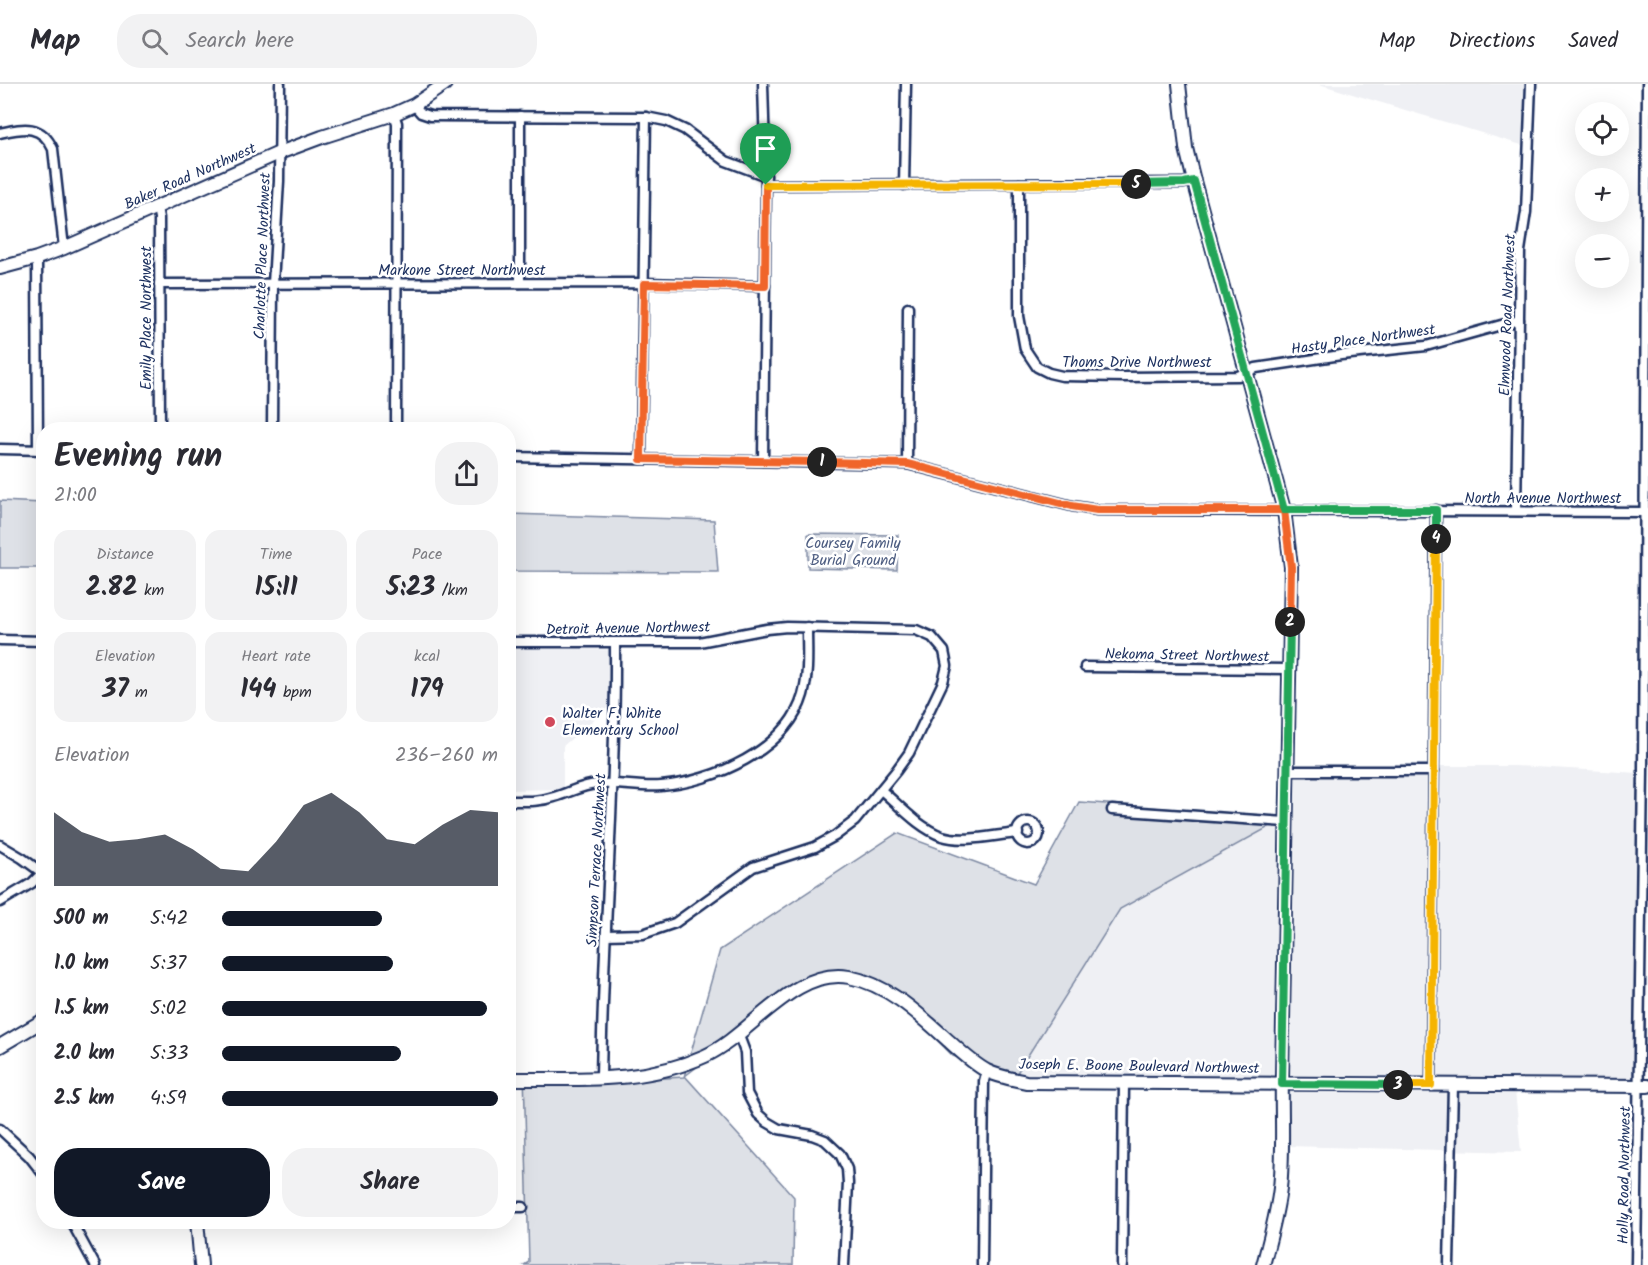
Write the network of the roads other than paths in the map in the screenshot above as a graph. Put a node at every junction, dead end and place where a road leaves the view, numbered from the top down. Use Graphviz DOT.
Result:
graph roads {
  1 [pos="280,84"];
  2 [pos="445,84"];
  3 [pos="763,84"];
  4 [pos="906,84"];
  5 [pos="1179,84"];
  6 [pos="1530,84"];
  7 [pos="1647,84"];
  8 [pos="414,105"];
  9 [pos="394,114"];
  10 [pos="520,116"];
  11 [pos="646,117"];
  12 [pos="0,134"];
  13 [pos="279,153"];
  14 [pos="766,181"];
  15 [pos="1194,181"];
  16 [pos="1019,184"];
  17 [pos="904,185"];
  18 [pos="157,207"];
  19 [pos="64,248"];
  20 [pos="37,258"];
  21 [pos="0,268"];
  22 [pos="159,284"];
  23 [pos="273,284"];
  24 [pos="396,284"];
  25 [pos="520,284"];
  26 [pos="644,284"];
  27 [pos="765,286"];
  28 [pos="908,308"];
  29 [pos="1519,320"];
  30 [pos="1246,373"];
  31 [pos="40,422"];
  32 [pos="160,422"];
  33 [pos="272,422"];
  34 [pos="396,422"];
  35 [pos="0,449"];
  36 [pos="36,450"];
  37 [pos="516,458"];
  38 [pos="641,459"];
  39 [pos="763,461"];
  40 [pos="908,464"];
  41 [pos="1284,510"];
  42 [pos="1436,510"];
  43 [pos="1516,511"];
  44 [pos="1646,512"];
  45 [pos="807,627"];
  46 [pos="0,640"];
  47 [pos="36,640"];
  48 [pos="516,642"];
  49 [pos="615,643"];
  50 [pos="1085,667"];
  51 [pos="1289,669"];
  52 [pos="1287,771"];
  53 [pos="1434,771"];
  54 [pos="612,784"];
  55 [pos="881,790"];
  56 [pos="516,801"];
  57 [pos="1112,810"];
  58 [pos="1286,822"];
  59 [pos="1018,834"];
  60 [pos="0,845"];
  61 [pos="36,868"];
  62 [pos="36,879"];
  63 [pos="0,902"];
  64 [pos="606,935"];
  65 [pos="36,1025"];
  66 [pos="739,1036"];
  67 [pos="0,1046"];
  68 [pos="987,1070"];
  69 [pos="516,1079"];
  70 [pos="602,1079"];
  71 [pos="1124,1083"];
  72 [pos="1282,1084"];
  73 [pos="1431,1085"];
  74 [pos="1453,1085"];
  75 [pos="1644,1086"];
  76 [pos="0,1128"];
  77 [pos="36,1165"];
  78 [pos="516,1207"];
  79 [pos="523,1207"];
  80 [pos="75,1229"];
  81 [pos="198,1229"];
  82 [pos="95,1265"];
  83 [pos="201,1265"];
  84 [pos="844,1265"];
  85 [pos="982,1265"];
  86 [pos="1122,1265"];
  87 [pos="1263,1265"];
  88 [pos="1449,1265"];
  89 [pos="1636,1265"];
  1 -- 13 [label="street, Charlotte Place Northwest"];
  2 -- 8 [label="street, Baker Road Northwest"];
  3 -- 14 [label="street"];
  4 -- 17 [label="street"];
  5 -- 15 [label="street"];
  6 -- 29 [label="street, Elmwood Road Northwest"];
  7 -- 44 [label="street, Holly Road Northwest"];
  8 -- 9 [label="street, Baker Road Northwest"];
  8 -- 10 [label="street"];
  9 -- 13 [label="street, Baker Road Northwest"];
  9 -- 24 [label="street"];
  10 -- 11 [label="street"];
  10 -- 25 [label="street"];
  11 -- 14 [label="street"];
  11 -- 26 [label="street"];
  12 -- 19 [label="street"];
  13 -- 18 [label="street, Baker Road Northwest"];
  13 -- 23 [label="street, Charlotte Place Northwest"];
  14 -- 17 [label="street"];
  14 -- 27 [label="street"];
  15 -- 16 [label="street"];
  15 -- 30 [label="street"];
  16 -- 17 [label="street"];
  16 -- 30 [label="street, Thoms Drive Northwest"];
  18 -- 19 [label="street, Baker Road Northwest"];
  18 -- 22 [label="street, Emily Place Northwest"];
  19 -- 20 [label="street, Baker Road Northwest"];
  20 -- 21 [label="street, Baker Road Northwest"];
  20 -- 31 [label="street"];
  22 -- 23 [label="street, Markone Street Northwest"];
  22 -- 32 [label="street, Emily Place Northwest"];
  23 -- 24 [label="street, Markone Street Northwest"];
  23 -- 33 [label="street, Charlotte Place Northwest"];
  24 -- 25 [label="street, Markone Street Northwest"];
  24 -- 34 [label="street"];
  25 -- 26 [label="street, Markone Street Northwest"];
  26 -- 27 [label="street, Markone Street Northwest"];
  26 -- 38 [label="street"];
  27 -- 39 [label="street"];
  28 -- 40 [label="street"];
  29 -- 30 [label="street, Hasty Place Northwest"];
  29 -- 43 [label="street, Elmwood Road Northwest"];
  30 -- 41 [label="street"];
  35 -- 36 [label="street"];
  37 -- 38 [label="street, North Avenue Northwest"];
  38 -- 39 [label="street, North Avenue Northwest"];
  39 -- 40 [label="street, North Avenue Northwest"];
  40 -- 41 [label="street, North Avenue Northwest"];
  41 -- 42 [label="street, North Avenue Northwest"];
  41 -- 51 [label="street"];
  42 -- 43 [label="street, North Avenue Northwest"];
  42 -- 53 [label="street"];
  43 -- 44 [label="street, North Avenue Northwest"];
  44 -- 75 [label="street, Holly Road Northwest"];
  45 -- 49 [label="street, Detroit Avenue Northwest"];
  45 -- 54 [label="street"];
  45 -- 55 [label="street, Detroit Avenue Northwest"];
  46 -- 47 [label="street"];
  48 -- 49 [label="street, Detroit Avenue Northwest"];
  49 -- 54 [label="street, Simpson Terrace Northwest"];
  50 -- 51 [label="street, Nekoma Street Northwest"];
  51 -- 52 [label="street"];
  52 -- 53 [label="street"];
  52 -- 58 [label="street"];
  53 -- 73 [label="street"];
  54 -- 56 [label="street"];
  54 -- 64 [label="street, Simpson Terrace Northwest"];
  55 -- 59 [label="street"];
  55 -- 64 [label="street, Detroit Avenue Northwest"];
  57 -- 58 [label="street"];
  58 -- 72 [label="street"];
  60 -- 61 [label="street"];
  62 -- 63 [label="street"];
  64 -- 70 [label="street, Simpson Terrace Northwest"];
  65 -- 67 [label="street"];
  66 -- 68 [label="street, Joseph E. Boone Boulevard Northwest"];
  66 -- 70 [label="street, Joseph E. Boone Boulevard Northwest"];
  66 -- 84 [label="street"];
  68 -- 71 [label="street, Joseph E. Boone Boulevard Northwest"];
  68 -- 85 [label="street"];
  69 -- 70 [label="street, Joseph E. Boone Boulevard Northwest"];
  71 -- 72 [label="street, Joseph E. Boone Boulevard Northwest"];
  71 -- 86 [label="street"];
  72 -- 73 [label="street, Joseph E. Boone Boulevard Northwest"];
  72 -- 87 [label="street"];
  73 -- 74 [label="street, Joseph E. Boone Boulevard Northwest"];
  74 -- 75 [label="street, Joseph E. Boone Boulevard Northwest"];
  74 -- 88 [label="street"];
  75 -- 89 [label="street, Holly Road Northwest"];
  76 -- 77 [label="street"];
  78 -- 79 [label="street"];
  80 -- 82 [label="street"];
  81 -- 83 [label="street"];
}
